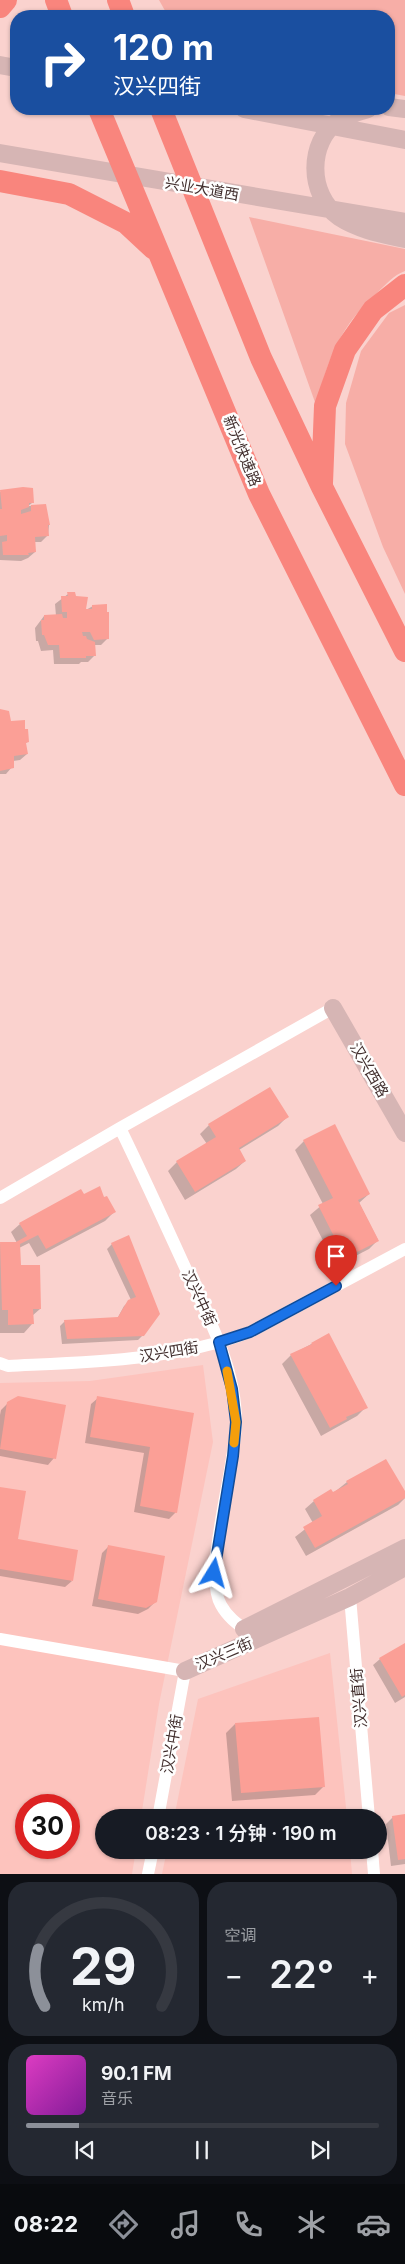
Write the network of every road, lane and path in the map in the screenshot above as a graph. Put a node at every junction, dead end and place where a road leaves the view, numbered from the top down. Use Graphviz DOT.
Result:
graph roads {
  1 [pos="6,0"];
  2 [pos="0,7"];
  3 [pos="102,115"];
  4 [pos="163,115"];
  5 [pos="275,115"];
  6 [pos="352,115"];
  7 [pos="405,140"];
  8 [pos="0,153"];
  9 [pos="0,181"];
  10 [pos="405,222"];
  11 [pos="405,239"];
  12 [pos="161,255"];
  13 [pos="405,284"];
  14 [pos="322,487"];
  15 [pos="405,651"];
  16 [pos="405,785"];
  17 [pos="333,1008"];
  18 [pos="120,1128"];
  19 [pos="405,1133"];
  20 [pos="0,1198"];
  21 [pos="405,1249"];
  22 [pos="219,1342"];
  23 [pos="0,1363"];
  24 [pos="405,1548"];
  25 [pos="405,1567"];
  26 [pos="349,1578"];
  27 [pos="350,1596"];
  28 [pos="244,1629"];
  29 [pos="0,1638"];
  30 [pos="259,1640"];
  31 [pos="185,1671"];
  32 [pos="160,1809"];
  33 [pos="368,1809"];
  34 [pos="150,1859"];
  35 [pos="373,1859"];
  36 [pos="148,1874"];
  37 [pos="374,1874"];
  1 -- 2 [label="highway"];
  3 -- 12 [label="highway, 新光快速路"];
  4 -- 14 [label="highway"];
  5 -- 7 [label="street"];
  6 -- 11 [label="street"];
  8 -- 10 [label="street, 兴业大道西"];
  9 -- 12 [label="highway"];
  12 -- 16 [label="highway, 新光快速路"];
  13 -- 14 [label="highway"];
  14 -- 15 [label="highway"];
  17 -- 18 [label="street"];
  17 -- 19 [label="street, 汉兴西路"];
  18 -- 20 [label="street"];
  18 -- 22 [label="street, 汉兴中街"];
  21 -- 22 [label="street, 汉兴四街"];
  22 -- 23 [label="street, 汉兴四街"];
  22 -- 28 [label="street, 汉兴中街"];
  24 -- 26 [label="street, 汉兴三街"];
  25 -- 27 [label="street, 汉兴三街"];
  26 -- 27 [label="street, 汉兴直街"];
  26 -- 28 [label="street, 汉兴三街"];
  27 -- 30 [label="street, 汉兴三街"];
  27 -- 33 [label="street, 汉兴直街"];
  28 -- 30 [label="street, 汉兴中街"];
  29 -- 31 [label="street, 汉兴三街"];
  30 -- 31 [label="street, 汉兴三街"];
  31 -- 32 [label="street, 汉兴中街"];
  34 -- 36 [label="street"];
  35 -- 37 [label="street"];
}
